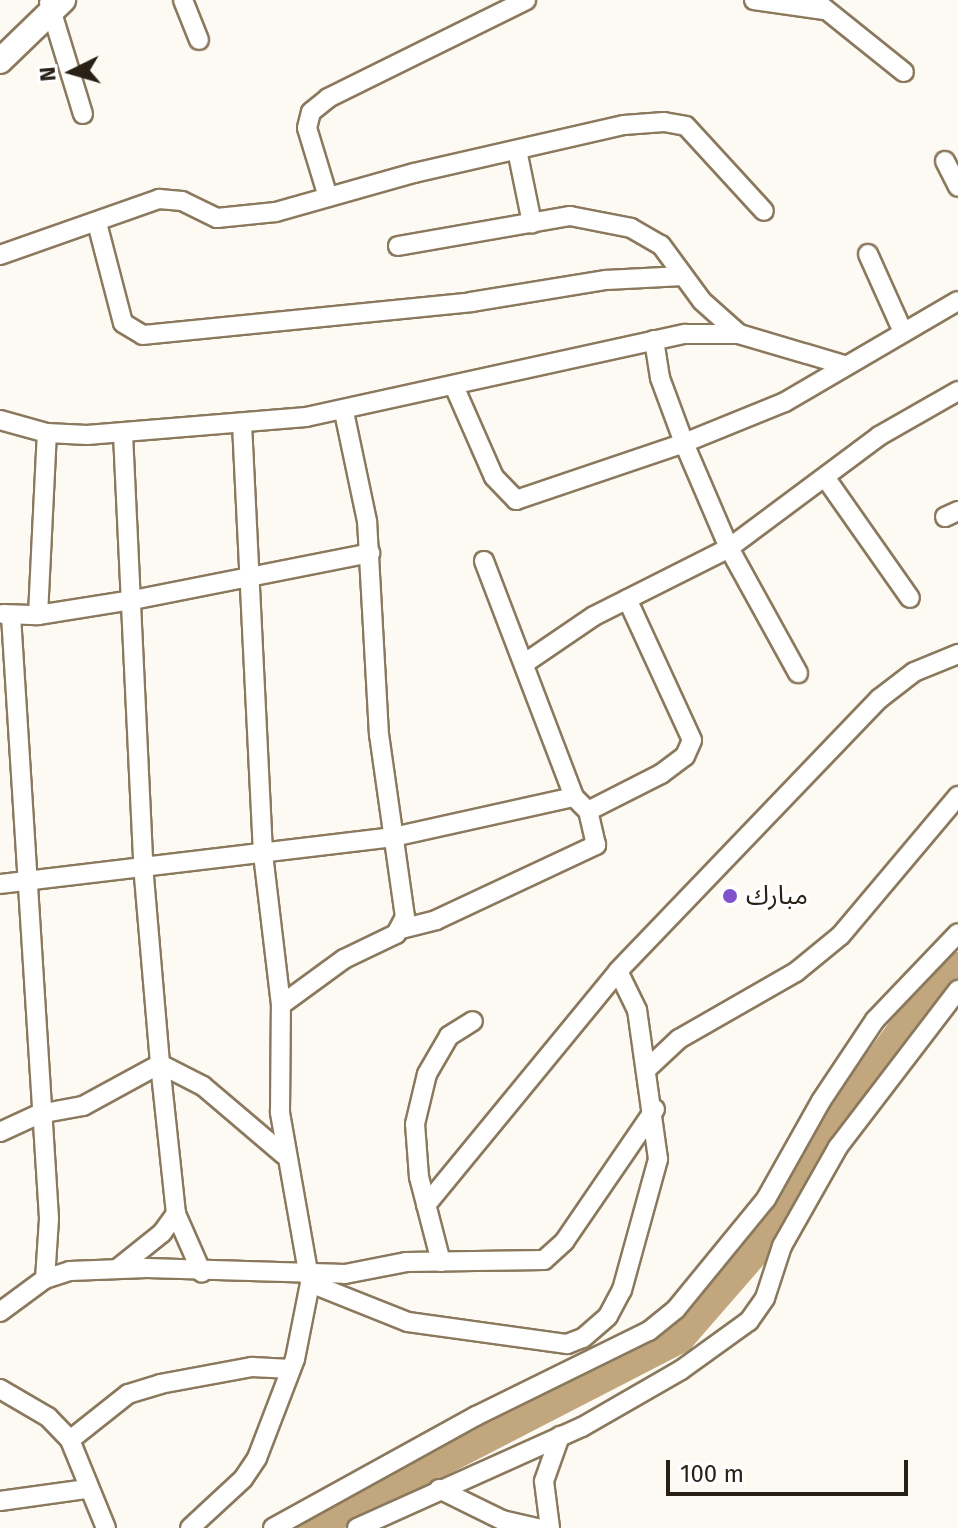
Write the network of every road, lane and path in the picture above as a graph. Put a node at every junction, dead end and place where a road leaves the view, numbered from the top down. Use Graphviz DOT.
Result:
graph roads {
  1 [pos="183,0"];
  2 [pos="526,0"];
  3 [pos="754,0"];
  4 [pos="54,4"];
  5 [pos="819,5"];
  6 [pos="199,40"];
  7 [pos="0,61"];
  8 [pos="904,72"];
  9 [pos="83,114"];
  10 [pos="517,150"];
  11 [pos="945,161"];
  12 [pos="958,187"];
  13 [pos="328,197"];
  14 [pos="764,211"];
  15 [pos="97,223"];
  16 [pos="532,223"];
  17 [pos="398,246"];
  18 [pos="868,254"];
  19 [pos="0,255"];
  20 [pos="683,276"];
  21 [pos="958,301"];
  22 [pos="903,332"];
  23 [pos="739,334"];
  24 [pos="654,340"];
  25 [pos="844,365"];
  26 [pos="454,386"];
  27 [pos="956,395"];
  28 [pos="344,412"];
  29 [pos="0,420"];
  30 [pos="242,424"];
  31 [pos="47,433"];
  32 [pos="123,434"];
  33 [pos="684,443"];
  34 [pos="827,480"];
  35 [pos="729,548"];
  36 [pos="370,553"];
  37 [pos="484,561"];
  38 [pos="251,579"];
  39 [pos="910,598"];
  40 [pos="627,599"];
  41 [pos="133,600"];
  42 [pos="6,615"];
  43 [pos="38,615"];
  44 [pos="958,654"];
  45 [pos="525,663"];
  46 [pos="798,673"];
  47 [pos="8,748"];
  48 [pos="958,796"];
  49 [pos="574,797"];
  50 [pos="588,811"];
  51 [pos="393,837"];
  52 [pos="263,853"];
  53 [pos="143,865"];
  54 [pos="29,880"];
  55 [pos="0,884"];
  56 [pos="401,929"];
  57 [pos="958,933"];
  58 [pos="618,971"];
  59 [pos="958,990"];
  60 [pos="281,1005"];
  61 [pos="473,1021"];
  62 [pos="160,1064"];
  63 [pos="647,1069"];
  64 [pos="655,1109"];
  65 [pos="39,1114"];
  66 [pos="0,1132"];
  67 [pos="284,1155"];
  68 [pos="426,1205"];
  69 [pos="176,1214"];
  70 [pos="441,1262"];
  71 [pos="117,1269"];
  72 [pos="202,1273"];
  73 [pos="310,1277"];
  74 [pos="45,1279"];
  75 [pos="0,1312"];
  76 [pos="291,1369"];
  77 [pos="0,1389"];
  78 [pos="560,1436"];
  79 [pos="70,1440"];
  80 [pos="87,1489"];
  81 [pos="439,1489"];
  82 [pos="0,1501"];
  83 [pos="106,1528"];
  84 [pos="190,1528"];
  85 [pos="273,1528"];
  86 [pos="357,1528"];
  87 [pos="538,1528"];
  88 [pos="550,1528"];
  1 -- 6 [label="street"];
  2 -- 13 [label="street"];
  3 -- 5 [label="street"];
  4 -- 7 [label="street"];
  4 -- 9 [label="street"];
  5 -- 8 [label="street"];
  10 -- 13 [label="street"];
  10 -- 14 [label="street"];
  10 -- 16 [label="street"];
  11 -- 12 [label="street"];
  13 -- 15 [label="street"];
  15 -- 19 [label="street"];
  15 -- 20 [label="street"];
  16 -- 17 [label="street"];
  16 -- 20 [label="street"];
  18 -- 22 [label="street"];
  20 -- 23 [label="street"];
  21 -- 22 [label="street"];
  22 -- 25 [label="street"];
  23 -- 24 [label="street"];
  23 -- 25 [label="street"];
  24 -- 26 [label="street"];
  24 -- 33 [label="street"];
  25 -- 33 [label="street"];
  26 -- 28 [label="street"];
  26 -- 33 [label="street"];
  27 -- 34 [label="street"];
  28 -- 30 [label="street"];
  28 -- 36 [label="street"];
  29 -- 31 [label="street"];
  30 -- 32 [label="street"];
  30 -- 38 [label="street"];
  31 -- 32 [label="street"];
  31 -- 43 [label="street"];
  32 -- 41 [label="street"];
  33 -- 35 [label="street"];
  34 -- 35 [label="street"];
  34 -- 39 [label="street"];
  35 -- 40 [label="street"];
  35 -- 46 [label="street"];
  36 -- 38 [label="street"];
  36 -- 51 [label="street"];
  37 -- 45 [label="street"];
  38 -- 41 [label="street"];
  38 -- 52 [label="street"];
  40 -- 45 [label="street"];
  40 -- 50 [label="street"];
  41 -- 43 [label="street"];
  41 -- 53 [label="street"];
  42 -- 43 [label="street"];
  42 -- 47 [label="street"];
  44 -- 58 [label="street"];
  45 -- 49 [label="street"];
  47 -- 54 [label="street"];
  48 -- 63 [label="street"];
  49 -- 50 [label="street"];
  49 -- 51 [label="street"];
  50 -- 56 [label="street"];
  51 -- 52 [label="street"];
  51 -- 56 [label="street"];
  52 -- 53 [label="street"];
  52 -- 60 [label="street"];
  53 -- 54 [label="street"];
  53 -- 62 [label="street"];
  54 -- 55 [label="street"];
  54 -- 65 [label="street"];
  56 -- 60 [label="street"];
  57 -- 85 [label="street"];
  58 -- 63 [label="street"];
  58 -- 68 [label="street"];
  59 -- 78 [label="street"];
  60 -- 67 [label="street"];
  61 -- 68 [label="street"];
  62 -- 65 [label="street"];
  62 -- 67 [label="street"];
  62 -- 69 [label="street"];
  63 -- 64 [label="street"];
  64 -- 70 [label="street"];
  64 -- 73 [label="street"];
  65 -- 66 [label="street"];
  65 -- 74 [label="street"];
  67 -- 73 [label="street"];
  68 -- 70 [label="street"];
  69 -- 71 [label="street"];
  69 -- 72 [label="street"];
  70 -- 73 [label="street"];
  71 -- 72 [label="street"];
  71 -- 74 [label="street"];
  72 -- 73 [label="street"];
  73 -- 76 [label="street"];
  74 -- 75 [label="street"];
  76 -- 79 [label="street"];
  76 -- 84 [label="street"];
  77 -- 79 [label="street"];
  78 -- 81 [label="street"];
  78 -- 88 [label="street"];
  79 -- 80 [label="street"];
  80 -- 82 [label="street"];
  80 -- 83 [label="street"];
  81 -- 86 [label="street"];
  81 -- 87 [label="street"];
}
